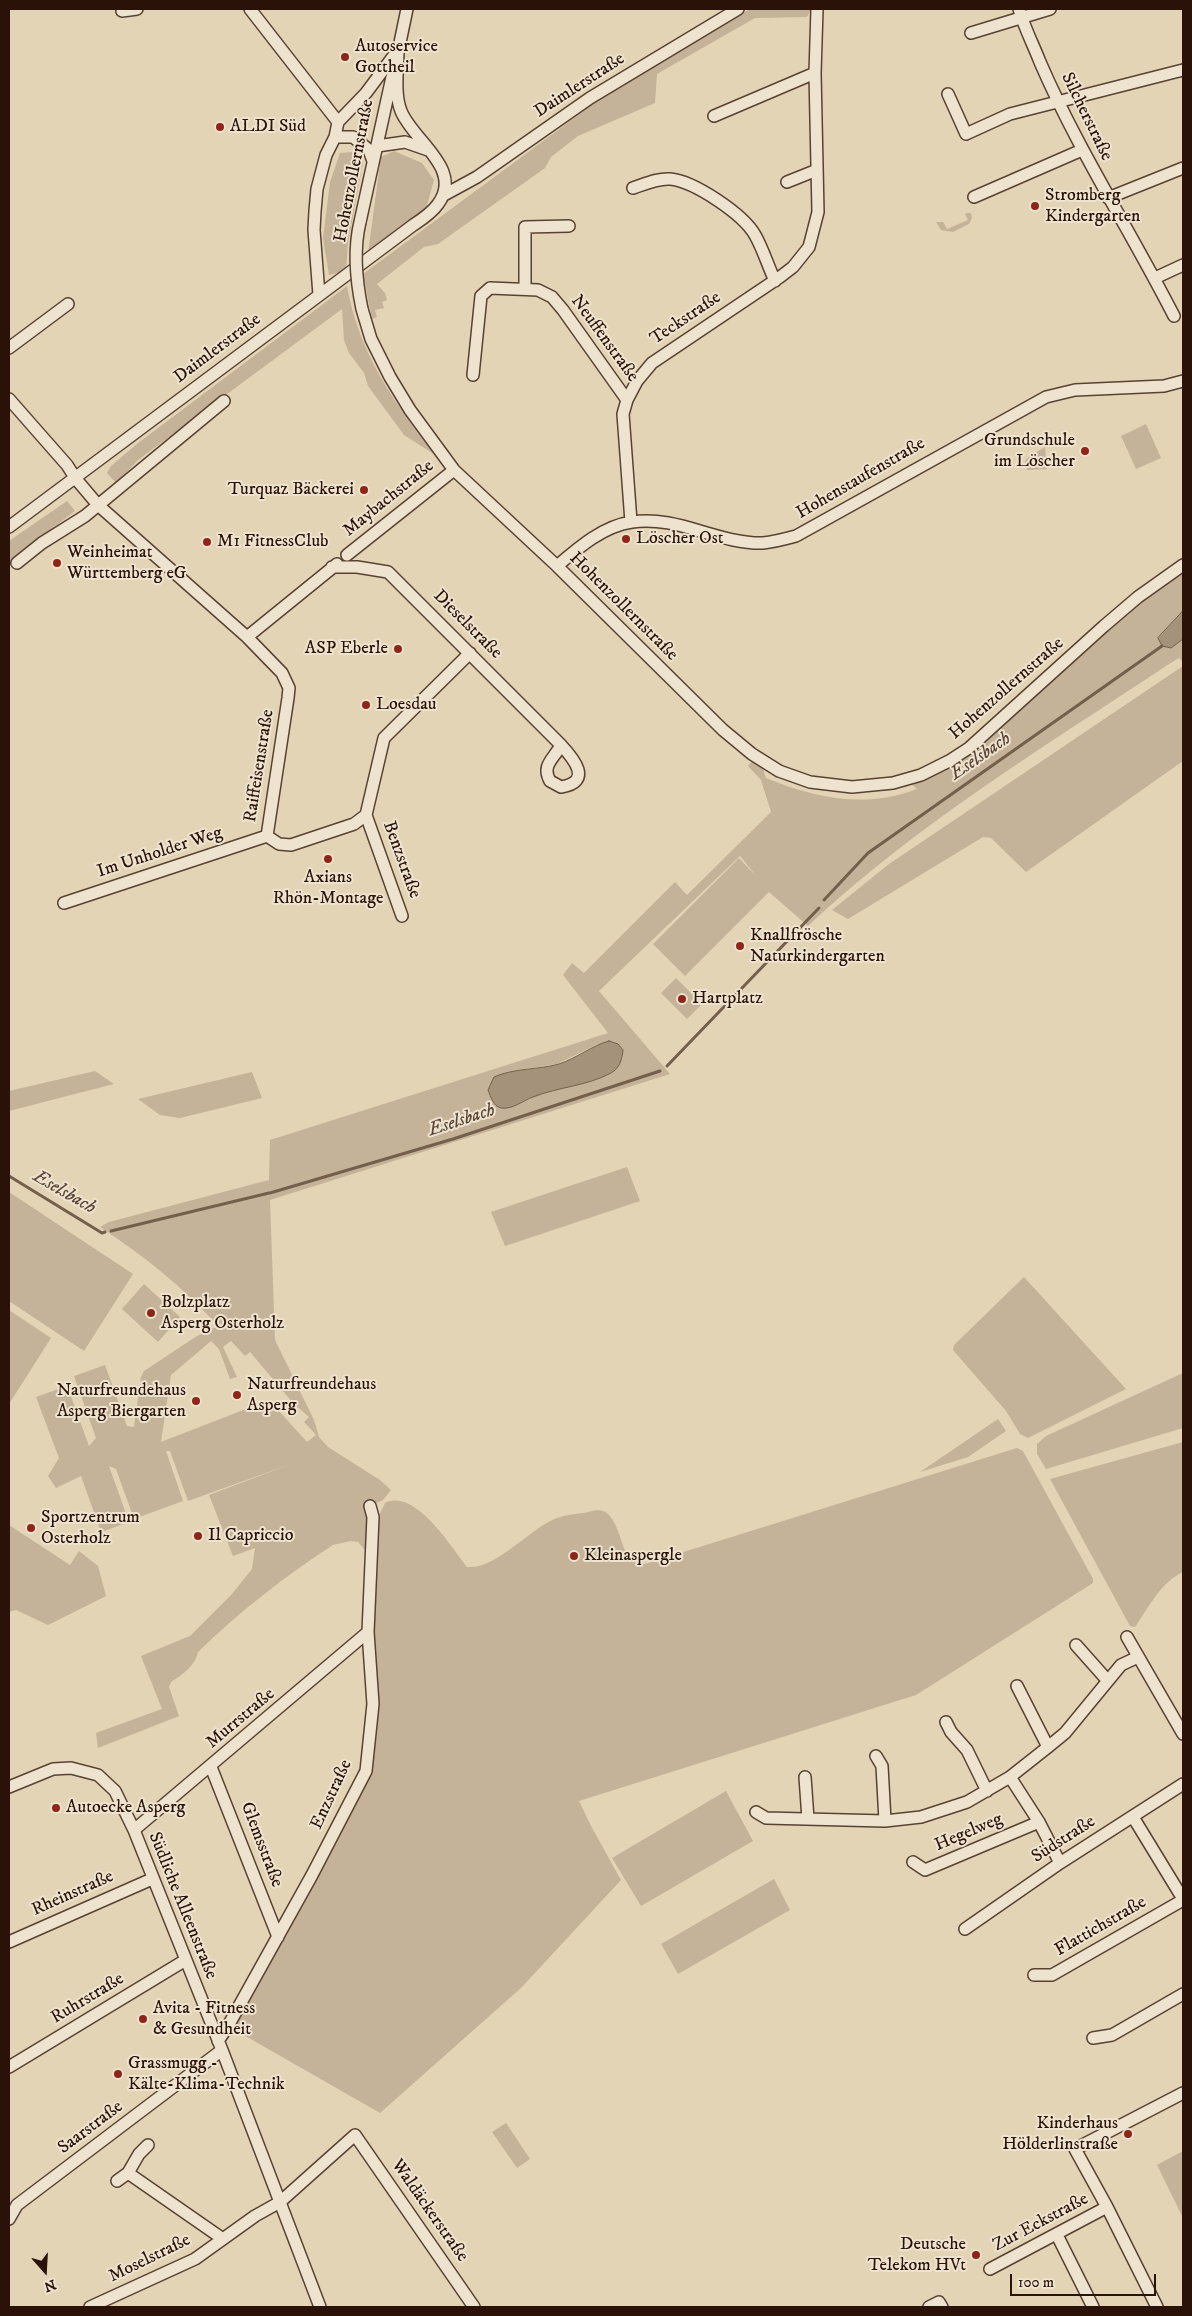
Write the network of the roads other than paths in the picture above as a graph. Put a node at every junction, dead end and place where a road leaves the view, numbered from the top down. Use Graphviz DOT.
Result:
graph roads {
  1 [pos="137,9"];
  2 [pos="250,9"];
  3 [pos="407,9"];
  4 [pos="738,9"];
  5 [pos="818,9"];
  6 [pos="1050,9"];
  7 [pos="122,11"];
  8 [pos="1020,12"];
  9 [pos="971,33"];
  10 [pos="398,50"];
  11 [pos="1183,70"];
  12 [pos="815,73"];
  13 [pos="948,94"];
  14 [pos="1057,102"];
  15 [pos="714,116"];
  16 [pos="338,122"];
  17 [pos="335,137"];
  18 [pos="377,146"];
  19 [pos="428,150"];
  20 [pos="1082,150"];
  21 [pos="373,161"];
  22 [pos="1183,168"];
  23 [pos="817,170"];
  24 [pos="787,182"];
  25 [pos="633,188"];
  26 [pos="444,194"];
  27 [pos="974,197"];
  28 [pos="1108,198"];
  29 [pos="569,226"];
  30 [pos="1183,265"];
  31 [pos="1154,278"];
  32 [pos="775,281"];
  33 [pos="525,288"];
  34 [pos="319,295"];
  35 [pos="68,304"];
  36 [pos="1174,316"];
  37 [pos="9,348"];
  38 [pos="473,375"];
  39 [pos="1183,381"];
  40 [pos="9,400"];
  41 [pos="627,400"];
  42 [pos="224,401"];
  43 [pos="454,470"];
  44 [pos="76,479"];
  45 [pos="98,505"];
  46 [pos="631,522"];
  47 [pos="9,527"];
  48 [pos="17,563"];
  49 [pos="1183,565"];
  50 [pos="556,566"];
  51 [pos="332,567"];
  52 [pos="247,637"];
  53 [pos="470,653"];
  54 [pos="562,745"];
  55 [pos="366,815"];
  56 [pos="267,836"];
  57 [pos="64,903"];
  58 [pos="402,916"];
  59 [pos="370,1506"];
  60 [pos="368,1632"];
  61 [pos="1127,1637"];
  62 [pos="1076,1645"];
  63 [pos="1138,1657"];
  64 [pos="1108,1681"];
  65 [pos="1017,1686"];
  66 [pos="946,1722"];
  67 [pos="1183,1734"];
  68 [pos="1048,1748"];
  69 [pos="876,1756"];
  70 [pos="211,1767"];
  71 [pos="805,1777"];
  72 [pos="1010,1777"];
  73 [pos="1183,1784"];
  74 [pos="9,1787"];
  75 [pos="987,1791"];
  76 [pos="756,1812"];
  77 [pos="1133,1816"];
  78 [pos="808,1819"];
  79 [pos="885,1821"];
  80 [pos="1039,1822"];
  81 [pos="134,1830"];
  82 [pos="912,1862"];
  83 [pos="1060,1863"];
  84 [pos="152,1879"];
  85 [pos="1183,1900"];
  86 [pos="966,1929"];
  87 [pos="278,1937"];
  88 [pos="9,1942"];
  89 [pos="184,1961"];
  90 [pos="1034,1975"];
  91 [pos="1183,1994"];
  92 [pos="1093,2038"];
  93 [pos="220,2045"];
  94 [pos="9,2067"];
  95 [pos="1183,2093"];
  96 [pos="355,2134"];
  97 [pos="148,2145"];
  98 [pos="128,2174"];
  99 [pos="117,2181"];
  100 [pos="280,2202"];
  101 [pos="1107,2207"];
  102 [pos="9,2219"];
  103 [pos="1057,2235"];
  104 [pos="223,2239"];
  105 [pos="990,2269"];
  106 [pos="90,2307"];
  107 [pos="320,2307"];
  108 [pos="474,2307"];
  109 [pos="1093,2307"];
  110 [pos="1157,2307"];
  1 -- 7 [label="street"];
  2 -- 16 [label="street"];
  3 -- 10 [label="street, Hohenzollernstraße"];
  4 -- 26 [label="street, Daimlerstraße"];
  5 -- 12 [label="street, Teckstraße"];
  6 -- 8 [label="street"];
  8 -- 9 [label="street"];
  8 -- 14 [label="street, Silcherstraße"];
  10 -- 16 [label="street"];
  10 -- 18 [label="street, Hohenzollernstraße"];
  10 -- 19 [label="street"];
  11 -- 14 [label="street"];
  12 -- 15 [label="street"];
  12 -- 23 [label="street, Teckstraße"];
  13 -- 14 [label="street"];
  14 -- 20 [label="street, Silcherstraße"];
  16 -- 17 [label="street"];
  17 -- 21 [label="street"];
  17 -- 34 [label="street"];
  18 -- 19 [label="street"];
  18 -- 21 [label="street, Hohenzollernstraße"];
  19 -- 26 [label="street"];
  20 -- 27 [label="street"];
  20 -- 28 [label="street, Silcherstraße"];
  21 -- 43 [label="street, Hohenzollernstraße, bridge"];
  22 -- 28 [label="street"];
  23 -- 24 [label="street"];
  23 -- 32 [label="street, Teckstraße"];
  25 -- 32 [label="street"];
  26 -- 34 [label="street, Daimlerstraße"];
  28 -- 31 [label="street, Silcherstraße"];
  29 -- 33 [label="street"];
  30 -- 31 [label="street"];
  31 -- 36 [label="street, Silcherstraße"];
  32 -- 41 [label="street, Teckstraße"];
  33 -- 38 [label="street, Neuffenstraße"];
  33 -- 41 [label="street, Neuffenstraße"];
  34 -- 44 [label="street, Daimlerstraße"];
  35 -- 37 [label="street"];
  39 -- 46 [label="street, Hohenstaufenstraße"];
  40 -- 44 [label="street, Raiffeisenstraße"];
  41 -- 46 [label="street, Teckstraße"];
  42 -- 45 [label="street"];
  43 -- 50 [label="street, Hohenzollernstraße"];
  43 -- 51 [label="street, Maybachstraße"];
  44 -- 45 [label="street, Raiffeisenstraße"];
  44 -- 47 [label="street, Daimlerstraße"];
  45 -- 48 [label="street"];
  45 -- 52 [label="street, Raiffeisenstraße"];
  46 -- 50 [label="street, Hohenstaufenstraße"];
  49 -- 50 [label="street, Hohenzollernstraße"];
  51 -- 52 [label="street, Maybachstraße"];
  51 -- 53 [label="street, Dieselstraße"];
  52 -- 56 [label="street, Raiffeisenstraße"];
  53 -- 54 [label="street, Dieselstraße"];
  53 -- 55 [label="street"];
  55 -- 56 [label="street, Raiffeisenstraße"];
  55 -- 58 [label="street, Benzstraße"];
  56 -- 57 [label="street, Im Unholder Weg"];
  59 -- 60 [label="street, Enzstraße"];
  60 -- 70 [label="street, Murrstraße"];
  60 -- 87 [label="street, Enzstraße"];
  61 -- 63 [label="street"];
  62 -- 64 [label="street"];
  63 -- 64 [label="street"];
  63 -- 67 [label="street"];
  64 -- 68 [label="street"];
  65 -- 68 [label="street"];
  66 -- 75 [label="street"];
  68 -- 72 [label="street"];
  69 -- 79 [label="street"];
  70 -- 81 [label="street, Murrstraße"];
  70 -- 87 [label="street, Glemsstraße"];
  71 -- 78 [label="street"];
  72 -- 75 [label="street"];
  72 -- 80 [label="street"];
  73 -- 77 [label="street, Südstraße"];
  74 -- 81 [label="street, Südliche Alleenstraße"];
  75 -- 79 [label="street"];
  76 -- 78 [label="street"];
  77 -- 83 [label="street, Südstraße"];
  77 -- 85 [label="street"];
  78 -- 79 [label="street"];
  80 -- 82 [label="street, Hegelweg"];
  80 -- 83 [label="street"];
  81 -- 84 [label="street, Südliche Alleenstraße"];
  83 -- 86 [label="street, Südstraße"];
  84 -- 88 [label="street, Rheinstraße"];
  84 -- 89 [label="street, Südliche Alleenstraße"];
  85 -- 90 [label="street, Flattichstraße"];
  87 -- 93 [label="street, Enzstraße"];
  89 -- 93 [label="street, Südliche Alleenstraße"];
  89 -- 94 [label="street, Ruhrstraße"];
  91 -- 92 [label="street"];
  93 -- 100 [label="street, Südliche Alleenstraße"];
  93 -- 102 [label="street, Saarstraße"];
  95 -- 101 [label="street"];
  96 -- 100 [label="street, Moselstraße"];
  96 -- 108 [label="street, Waldäckerstraße"];
  97 -- 98 [label="street"];
  98 -- 99 [label="street"];
  98 -- 104 [label="street, Moselstraße"];
  100 -- 104 [label="street, Moselstraße"];
  100 -- 107 [label="street, Südliche Alleenstraße"];
  101 -- 103 [label="street, Zur Eckstraße"];
  101 -- 110 [label="street"];
  103 -- 105 [label="street, Zur Eckstraße"];
  103 -- 109 [label="street"];
  104 -- 106 [label="street, Moselstraße"];
}
